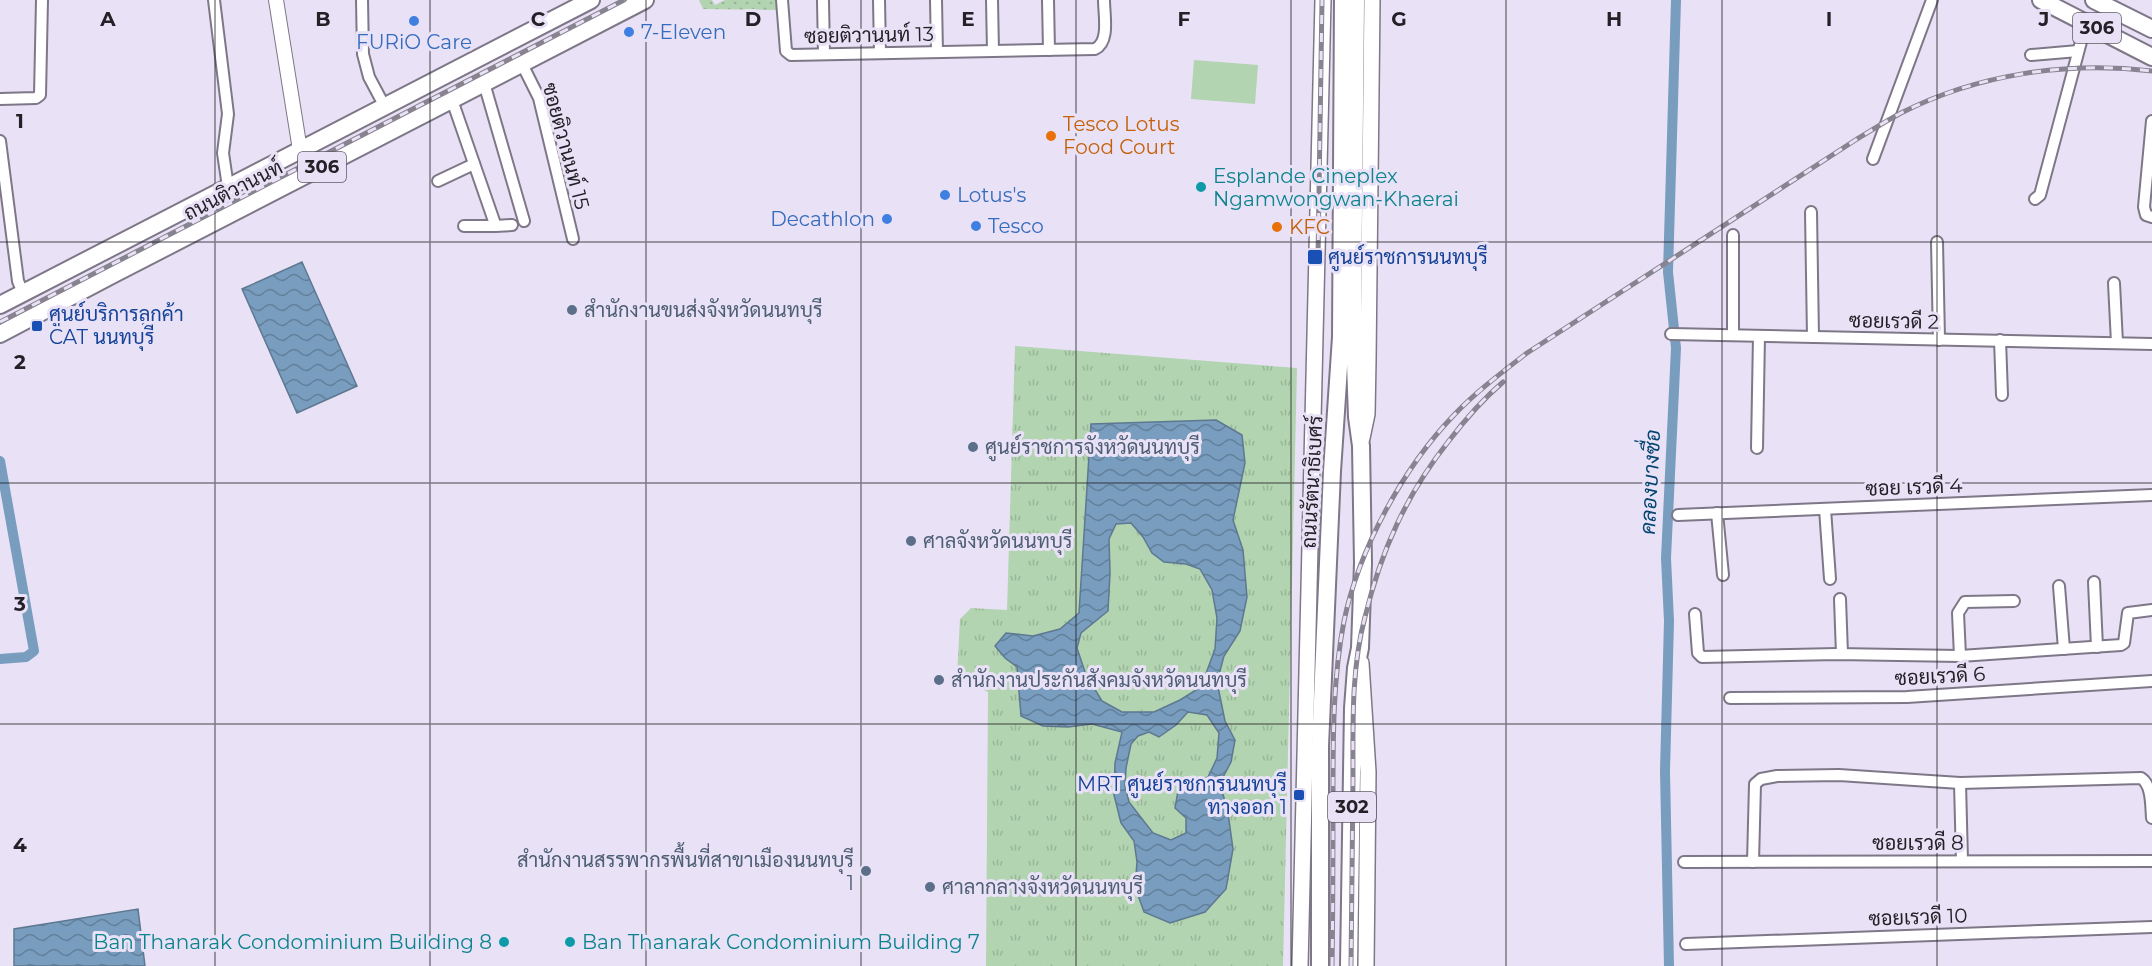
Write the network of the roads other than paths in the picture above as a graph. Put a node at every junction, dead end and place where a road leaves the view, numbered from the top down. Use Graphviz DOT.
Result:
graph roads {
  1 [pos="42,0"];
  2 [pos="214,0"];
  3 [pos="276,0"];
  4 [pos="362,0"];
  5 [pos="591,0"];
  6 [pos="645,0"];
  7 [pos="782,0"];
  8 [pos="879,0"];
  9 [pos="936,0"];
  10 [pos="992,0"];
  11 [pos="1048,0"];
  12 [pos="1104,0"];
  13 [pos="1323,0"];
  14 [pos="1343,0"];
  15 [pos="1356,0"];
  16 [pos="1371,0"];
  17 [pos="1932,0"];
  18 [pos="2041,0"];
  19 [pos="2094,0"];
  20 [pos="823,1"];
  21 [pos="2086,23"];
  22 [pos="2152,29"];
  23 [pos="1048,50"];
  24 [pos="993,51"];
  25 [pos="2078,51"];
  26 [pos="880,52"];
  27 [pos="938,52"];
  28 [pos="824,54"];
  29 [pos="2031,55"];
  30 [pos="2152,57"];
  31 [pos="522,64"];
  32 [pos="484,83"];
  33 [pos="0,99"];
  34 [pos="452,100"];
  35 [pos="385,107"];
  36 [pos="2152,121"];
  37 [pos="0,141"];
  38 [pos="300,150"];
  39 [pos="1872,159"];
  40 [pos="474,164"];
  41 [pos="438,182"];
  42 [pos="228,187"];
  43 [pos="2035,199"];
  44 [pos="1811,212"];
  45 [pos="2152,217"];
  46 [pos="524,221"];
  47 [pos="512,225"];
  48 [pos="464,226"];
  49 [pos="495,226"];
  50 [pos="136,235"];
  51 [pos="1348,235"];
  52 [pos="1732,235"];
  53 [pos="573,239"];
  54 [pos="1937,242"];
  55 [pos="148,256"];
  56 [pos="2114,283"];
  57 [pos="23,293"];
  58 [pos="0,305"];
  59 [pos="0,334"];
  60 [pos="1671,334"];
  61 [pos="1733,335"];
  62 [pos="1759,336"];
  63 [pos="1813,337"];
  64 [pos="1939,340"];
  65 [pos="2000,340"];
  66 [pos="2117,343"];
  67 [pos="2152,344"];
  68 [pos="2002,395"];
  69 [pos="1361,446"];
  70 [pos="1757,448"];
  71 [pos="2152,495"];
  72 [pos="1825,509"];
  73 [pos="1717,513"];
  74 [pos="1678,515"];
  75 [pos="1723,575"];
  76 [pos="1830,579"];
  77 [pos="2094,582"];
  78 [pos="2059,586"];
  79 [pos="1840,599"];
  80 [pos="2014,601"];
  81 [pos="2152,610"];
  82 [pos="1695,614"];
  83 [pos="2097,647"];
  84 [pos="1360,648"];
  85 [pos="2064,649"];
  86 [pos="1842,654"];
  87 [pos="1960,656"];
  88 [pos="2152,681"];
  89 [pos="1730,698"];
  90 [pos="1960,783"];
  91 [pos="2152,818"];
  92 [pos="1962,861"];
  93 [pos="2152,861"];
  94 [pos="1684,862"];
  95 [pos="1753,862"];
  96 [pos="2152,927"];
  97 [pos="1686,944"];
  98 [pos="1300,966"];
  99 [pos="1320,966"];
  100 [pos="1349,966"];
  101 [pos="1366,966"];
  1 -- 33 [label="street"];
  2 -- 42 [label="street"];
  3 -- 38 [label="street"];
  4 -- 35 [label="street"];
  5 -- 35 [label="main road, ถนนติวานนท์ / 306"];
  6 -- 31 [label="main road, ถนนติวานนท์ / 306"];
  7 -- 28 [label="street, ซอยติวานนท์ 13"];
  8 -- 26 [label="street"];
  9 -- 27 [label="street"];
  10 -- 24 [label="street"];
  11 -- 23 [label="street"];
  12 -- 23 [label="street, ซอยติวานนท์ 13"];
  13 -- 98 [label="main road, ถนนรัตนาธิเบศร์"];
  14 -- 51 [label="main road, ถนนรัตนาธิเบศร์"];
  15 -- 51 [label="main road, ถนนรัตนาธิเบศร์"];
  16 -- 69 [label="main road, ถนนรัตนาธิเบศร์ / 302"];
  17 -- 39 [label="street"];
  18 -- 21 [label="main road, 306"];
  19 -- 22 [label="main road, 306"];
  20 -- 28 [label="street"];
  21 -- 25 [label="street"];
  21 -- 30 [label="main road, 306"];
  23 -- 24 [label="street, ซอยติวานนท์ 13"];
  24 -- 27 [label="street, ซอยติวานนท์ 13"];
  25 -- 29 [label="street"];
  25 -- 43 [label="street"];
  26 -- 27 [label="street, ซอยติวานนท์ 13"];
  26 -- 28 [label="street, ซอยติวานนท์ 13"];
  31 -- 32 [label="main road, ถนนติวานนท์ / 306"];
  31 -- 53 [label="street, ซอยติวานนท์ 15"];
  32 -- 34 [label="main road, ถนนติวานนท์ / 306"];
  32 -- 46 [label="street"];
  34 -- 40 [label="street"];
  34 -- 55 [label="main road, ถนนติวานนท์ / 306"];
  35 -- 38 [label="main road, ถนนติวานนท์ / 306"];
  36 -- 45 [label="street"];
  37 -- 57 [label="street"];
  38 -- 42 [label="main road, ถนนติวานนท์ / 306"];
  40 -- 41 [label="street"];
  40 -- 49 [label="street"];
  42 -- 50 [label="main road, ถนนติวานนท์ / 306"];
  44 -- 63 [label="street"];
  47 -- 49 [label="street"];
  48 -- 49 [label="street"];
  50 -- 55 [label="main road"];
  50 -- 57 [label="main road, ถนนติวานนท์ / 306"];
  51 -- 69 [label="main road, ถนนรัตนาธิเบศร์"];
  51 -- 99 [label="main road, ถนนรัตนาธิเบศร์ / 302"];
  52 -- 61 [label="street"];
  54 -- 64 [label="street"];
  55 -- 59 [label="main road, ถนนติวานนท์ / 306"];
  56 -- 66 [label="street"];
  57 -- 58 [label="main road, ถนนติวานนท์ / 306"];
  60 -- 61 [label="street, ซอยเรวดี 2"];
  61 -- 62 [label="street, ซอยเรวดี 2"];
  62 -- 63 [label="street, ซอยเรวดี 2"];
  62 -- 70 [label="street"];
  63 -- 64 [label="street, ซอยเรวดี 2"];
  64 -- 65 [label="street, ซอยเรวดี 2"];
  65 -- 66 [label="street, ซอยเรวดี 2"];
  65 -- 68 [label="street"];
  66 -- 67 [label="street, ซอยเรวดี 2"];
  69 -- 84 [label="main road, ถนนรัตนาธิเบศร์ / 302"];
  71 -- 72 [label="street, ซอย เรวดี 4"];
  72 -- 73 [label="street, ซอย เรวดี 4"];
  72 -- 76 [label="street"];
  73 -- 74 [label="street, ซอย เรวดี 4"];
  73 -- 75 [label="street"];
  77 -- 83 [label="street"];
  78 -- 85 [label="street"];
  79 -- 86 [label="street"];
  80 -- 87 [label="street"];
  81 -- 83 [label="street"];
  82 -- 86 [label="street"];
  83 -- 85 [label="street"];
  84 -- 100 [label="main road, ถนนรัตนาธิเบศร์ / 302"];
  84 -- 101 [label="main road, ถนนรัตนาธิเบศร์ / 302"];
  85 -- 87 [label="street"];
  86 -- 87 [label="street"];
  88 -- 89 [label="street, ซอยเรวดี 6"];
  90 -- 91 [label="street"];
  90 -- 92 [label="street"];
  90 -- 95 [label="street"];
  92 -- 93 [label="street, ซอยเรวดี 8"];
  92 -- 95 [label="street, ซอยเรวดี 8"];
  94 -- 95 [label="street, ซอยเรวดี 8"];
  96 -- 97 [label="street, ซอยเรวดี 10"];
}
